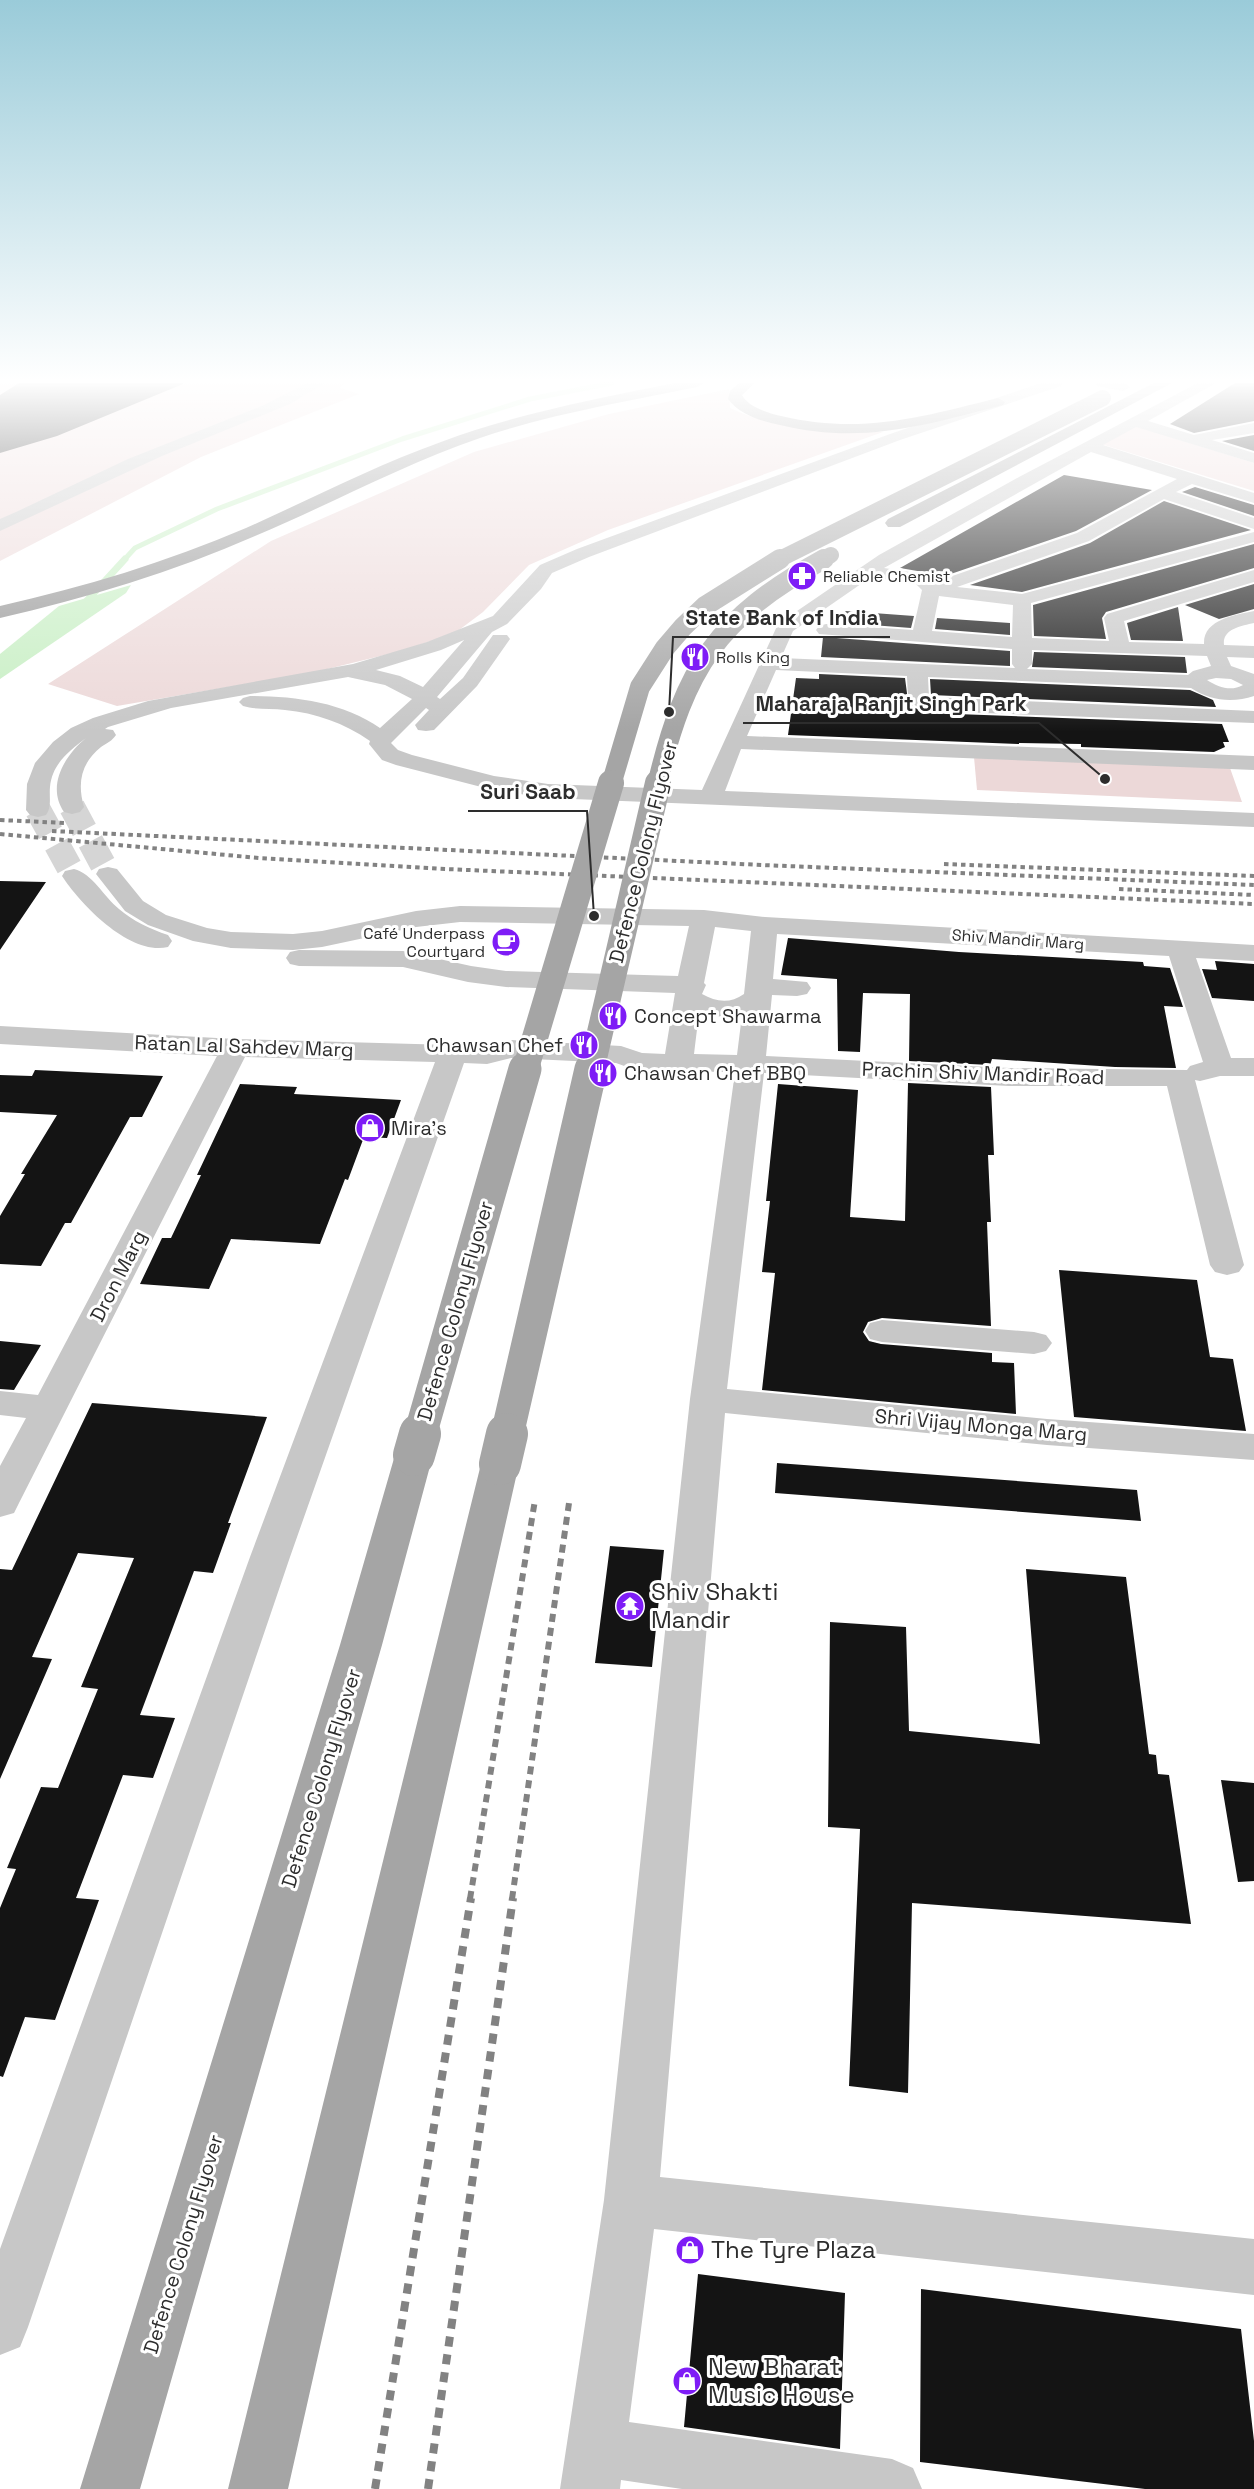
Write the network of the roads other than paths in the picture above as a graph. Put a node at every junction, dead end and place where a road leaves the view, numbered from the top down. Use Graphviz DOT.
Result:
graph roads {
  1 [pos="57,499"];
  2 [pos="293,499"];
  3 [pos="324,499"];
  4 [pos="729,499"];
  5 [pos="896,499"];
  6 [pos="941,499"];
  7 [pos="993,499"];
  8 [pos="1152,499"];
  9 [pos="1181,499"];
  10 [pos="1254,524"];
  11 [pos="0,526"];
  12 [pos="1254,537"];
  13 [pos="869,571"];
  14 [pos="1254,576"];
  15 [pos="931,590"];
  16 [pos="0,599"];
  17 [pos="1022,600"];
  18 [pos="0,612"];
  19 [pos="1254,617"];
  20 [pos="498,625"];
  21 [pos="826,630"];
  22 [pos="921,636"];
  23 [pos="1022,644"];
  24 [pos="1120,647"];
  25 [pos="1216,651"];
  26 [pos="1254,652"];
  27 [pos="769,664"];
  28 [pos="917,670"];
  29 [pos="347,672"];
  30 [pos="1223,672"];
  31 [pos="1022,674"];
  32 [pos="1196,682"];
  33 [pos="1254,685"];
  34 [pos="1231,694"];
  35 [pos="434,704"];
  36 [pos="381,739"];
  37 [pos="733,742"];
  38 [pos="1249,744"];
  39 [pos="713,793"];
  40 [pos="72,807"];
  41 [pos="38,810"];
  42 [pos="1254,820"];
  43 [pos="108,874"];
  44 [pos="74,876"];
  45 [pos="704,918"];
  46 [pos="774,924"];
  47 [pos="1180,949"];
  48 [pos="1254,953"];
  49 [pos="797,988"];
  50 [pos="690,991"];
  51 [pos="758,992"];
  52 [pos="0,1035"];
  53 [pos="235,1048"];
  54 [pos="470,1054"];
  55 [pos="678,1062"];
  56 [pos="751,1064"];
  57 [pos="1219,1067"];
  58 [pos="1254,1067"];
  59 [pos="1180,1077"];
  60 [pos="1227,1265"];
  61 [pos="882,1331"];
  62 [pos="1034,1343"];
  63 [pos="708,1399"];
  64 [pos="0,1403"];
  65 [pos="50,1408"];
  66 [pos="1254,1447"];
  67 [pos="0,1503"];
  68 [pos="631,2200"];
  69 [pos="1254,2267"];
  70 [pos="0,2327"];
  71 [pos="593,2468"];
  72 [pos="110,2489"];
  73 [pos="258,2489"];
  74 [pos="892,2489"];
  1 -- 11 [label="street"];
  2 -- 16 [label="highway"];
  3 -- 18 [label="highway"];
  4 -- 20 [label="street"];
  5 -- 72 [label="main road, Defence Colony Flyover, bridge"];
  6 -- 73 [label="main road, Defence Colony Flyover, bridge"];
  7 -- 13 [label="street"];
  8 -- 15 [label="street"];
  9 -- 10 [label="street"];
  12 -- 17 [label="street"];
  13 -- 15 [label="street"];
  13 -- 27 [label="street"];
  14 -- 24 [label="street"];
  15 -- 17 [label="street"];
  15 -- 22 [label="street"];
  17 -- 23 [label="street"];
  19 -- 25 [label="street"];
  20 -- 29 [label="street"];
  20 -- 35 [label="street"];
  21 -- 22 [label="street"];
  22 -- 23 [label="street"];
  23 -- 24 [label="street"];
  23 -- 31 [label="street"];
  24 -- 25 [label="street"];
  25 -- 26 [label="street"];
  25 -- 30 [label="street"];
  27 -- 28 [label="street"];
  27 -- 37 [label="street"];
  28 -- 31 [label="street"];
  28 -- 38 [label="street"];
  29 -- 35 [label="street"];
  29 -- 41 [label="street"];
  30 -- 32 [label="street"];
  30 -- 33 [label="street"];
  31 -- 32 [label="street"];
  32 -- 34 [label="street"];
  33 -- 34 [label="street"];
  34 -- 38 [label="street"];
  35 -- 36 [label="street"];
  35 -- 39 [label="street"];
  36 -- 39 [label="street"];
  36 -- 40 [label="street"];
  37 -- 38 [label="street"];
  37 -- 39 [label="street"];
  39 -- 42 [label="street"];
  43 -- 45 [label="street, Shiv Mandir Marg"];
  44 -- 50 [label="street"];
  45 -- 46 [label="street, Shiv Mandir Marg"];
  45 -- 50 [label="street"];
  46 -- 47 [label="street, Shiv Mandir Marg"];
  46 -- 51 [label="street"];
  47 -- 48 [label="street, Shiv Mandir Marg"];
  47 -- 57 [label="street"];
  49 -- 51 [label="street"];
  50 -- 51 [label="street"];
  50 -- 55 [label="street"];
  51 -- 56 [label="street"];
  52 -- 53 [label="street, Ratan Lal Sahdev Marg"];
  53 -- 54 [label="street, Ratan Lal Sahdev Marg"];
  53 -- 65 [label="street, Dron Marg"];
  54 -- 55 [label="street, Ratan Lal Sahdev Marg"];
  54 -- 70 [label="street"];
  55 -- 56 [label="street, Ratan Lal Sahdev Marg"];
  56 -- 59 [label="street, Prachin Shiv Mandir Road"];
  56 -- 63 [label="street"];
  57 -- 58 [label="street, Prachin Shiv Mandir Road"];
  57 -- 59 [label="street, Prachin Shiv Mandir Road"];
  59 -- 60 [label="street"];
  61 -- 62 [label="street"];
  63 -- 66 [label="street, Shri Vijay Monga Marg"];
  63 -- 68 [label="street"];
  64 -- 65 [label="street"];
  65 -- 67 [label="street, Dron Marg"];
  68 -- 69 [label="street"];
  68 -- 71 [label="street"];
  71 -- 74 [label="street"];
}
